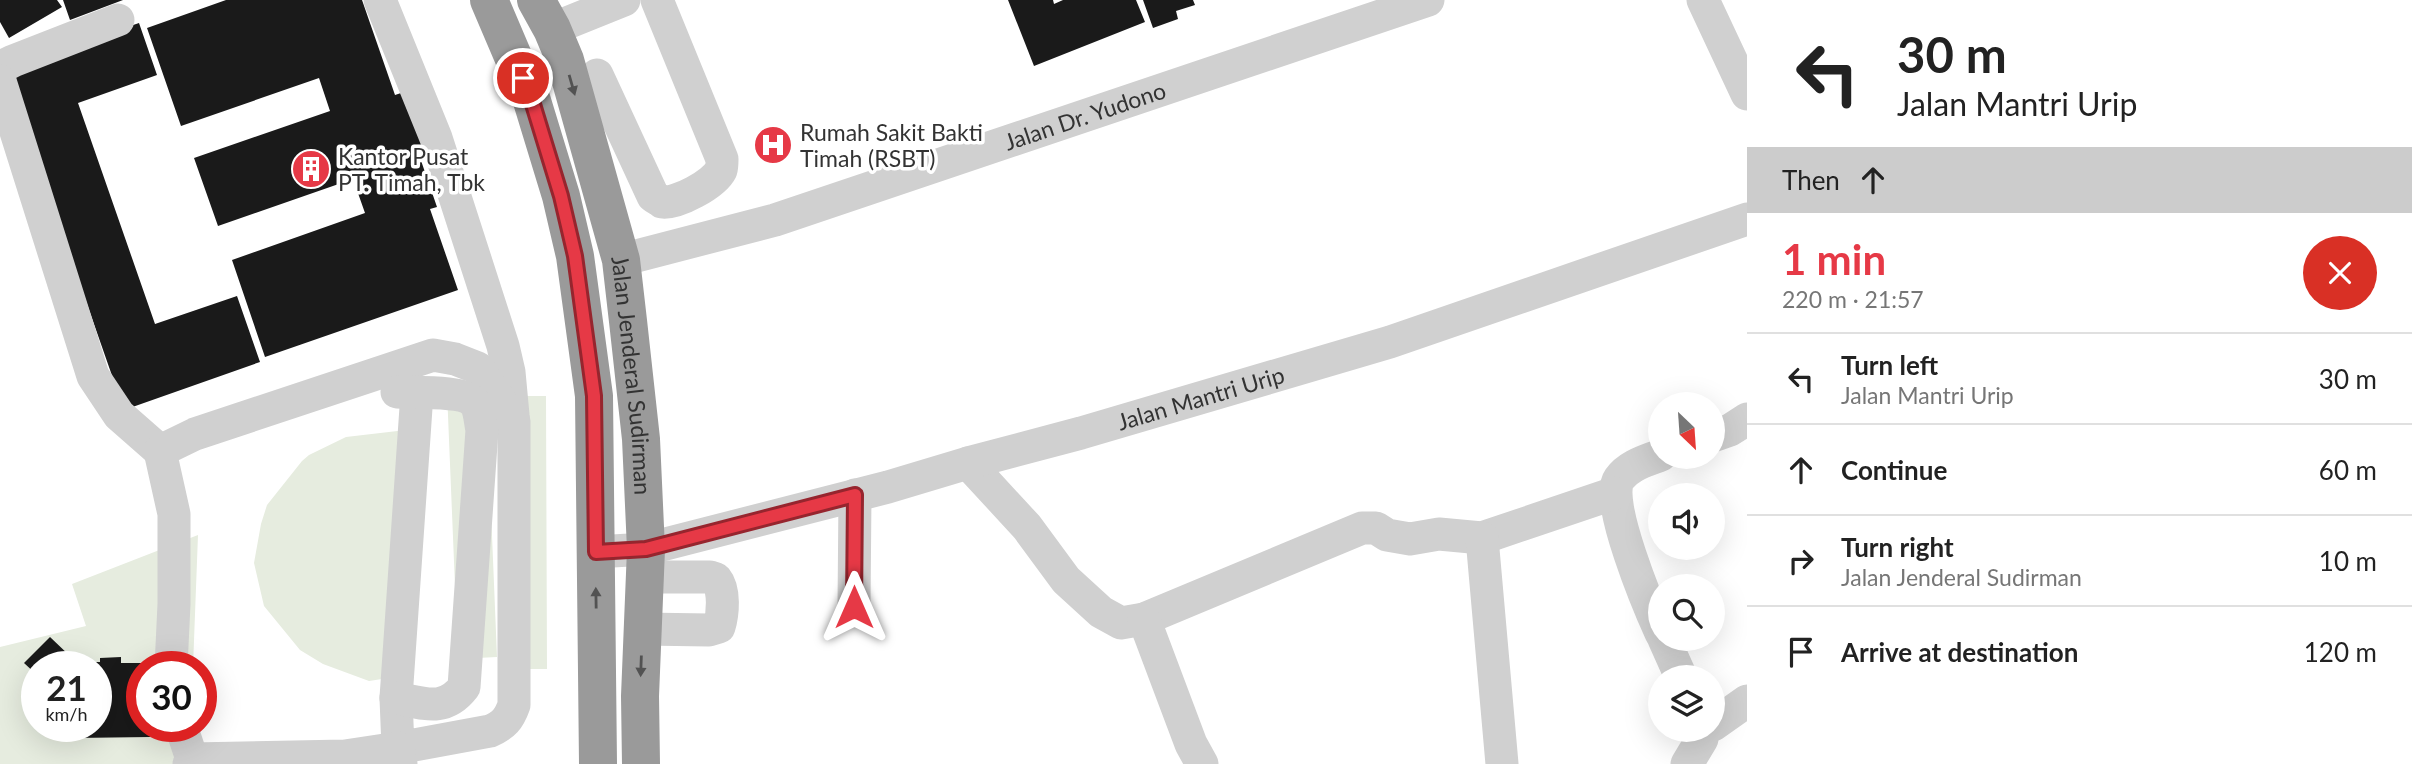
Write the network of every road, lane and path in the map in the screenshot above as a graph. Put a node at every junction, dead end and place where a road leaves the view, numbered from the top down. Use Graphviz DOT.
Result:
graph roads {
  1 [pos="380,0"];
  2 [pos="489,0"];
  3 [pos="624,0"];
  4 [pos="657,0"];
  5 [pos="1428,0"];
  6 [pos="1703,0"];
  7 [pos="544,15"];
  8 [pos="118,20"];
  9 [pos="0,72"];
  10 [pos="597,75"];
  11 [pos="0,81"];
  12 [pos="1747,94"];
  13 [pos="689,195"];
  14 [pos="1747,219"];
  15 [pos="707,237"];
  16 [pos="621,260"];
  17 [pos="355,380"];
  18 [pos="417,393"];
  19 [pos="1747,419"];
  20 [pos="514,421"];
  21 [pos="1726,431"];
  22 [pos="160,452"];
  23 [pos="1648,460"];
  24 [pos="968,463"];
  25 [pos="1615,493"];
  26 [pos="855,495"];
  27 [pos="1482,538"];
  28 [pos="596,552"];
  29 [pos="646,563"];
  30 [pos="1648,603"];
  31 [pos="854,607"];
  32 [pos="1144,619"];
  33 [pos="643,629"];
  34 [pos="172,651"];
  35 [pos="396,698"];
  36 [pos="1747,701"];
  37 [pos="1725,716"];
  38 [pos="186,742"];
  39 [pos="1700,742"];
  40 [pos="400,756"];
  41 [pos="191,761"];
  42 [pos="598,764"];
  43 [pos="641,764"];
  44 [pos="1202,764"];
  45 [pos="1502,764"];
  46 [pos="1687,764"];
  1 -- 20 [label="street"];
  2 -- 28 [label="highway, Jalan Jenderal Sudirman"];
  3 -- 7 [label="street"];
  4 -- 13 [label="street"];
  5 -- 15 [label="street, Jalan Dr. Yudono"];
  6 -- 12 [label="street"];
  7 -- 16 [label="highway, Jalan Jenderal Sudirman, one-way"];
  8 -- 9 [label="street"];
  10 -- 13 [label="street"];
  11 -- 22 [label="street"];
  13 -- 15 [label="street"];
  14 -- 24 [label="street, Jalan Mantri Urip"];
  15 -- 16 [label="street, Jalan Dr. Yudono"];
  16 -- 29 [label="highway, Jalan Jenderal Sudirman"];
  17 -- 18 [label="street"];
  17 -- 20 [label="street"];
  17 -- 22 [label="street"];
  18 -- 35 [label="street"];
  18 -- 35 [label="street"];
  19 -- 21 [label="street"];
  20 -- 40 [label="street"];
  22 -- 34 [label="street"];
  23 -- 25 [label="street"];
  24 -- 26 [label="street, Jalan Mantri Urip"];
  24 -- 32 [label="street"];
  25 -- 27 [label="street"];
  25 -- 30 [label="street"];
  26 -- 29 [label="street, Jalan Mantri Urip"];
  26 -- 31 [label="street"];
  27 -- 32 [label="street"];
  27 -- 45 [label="street"];
  28 -- 29 [label="street"];
  42 -- 28 [label="highway, Jalan Jenderal Sudirman, one-way"];
  29 -- 33 [label="highway, Jalan Jenderal Sudirman"];
  29 -- 33 [label="street"];
  32 -- 44 [label="street"];
  33 -- 43 [label="highway, Jalan Jenderal Sudirman, one-way"];
  35 -- 40 [label="street"];
  36 -- 37 [label="street"];
  38 -- 41 [label="street"];
  39 -- 46 [label="street"];
  40 -- 41 [label="street"];
}
